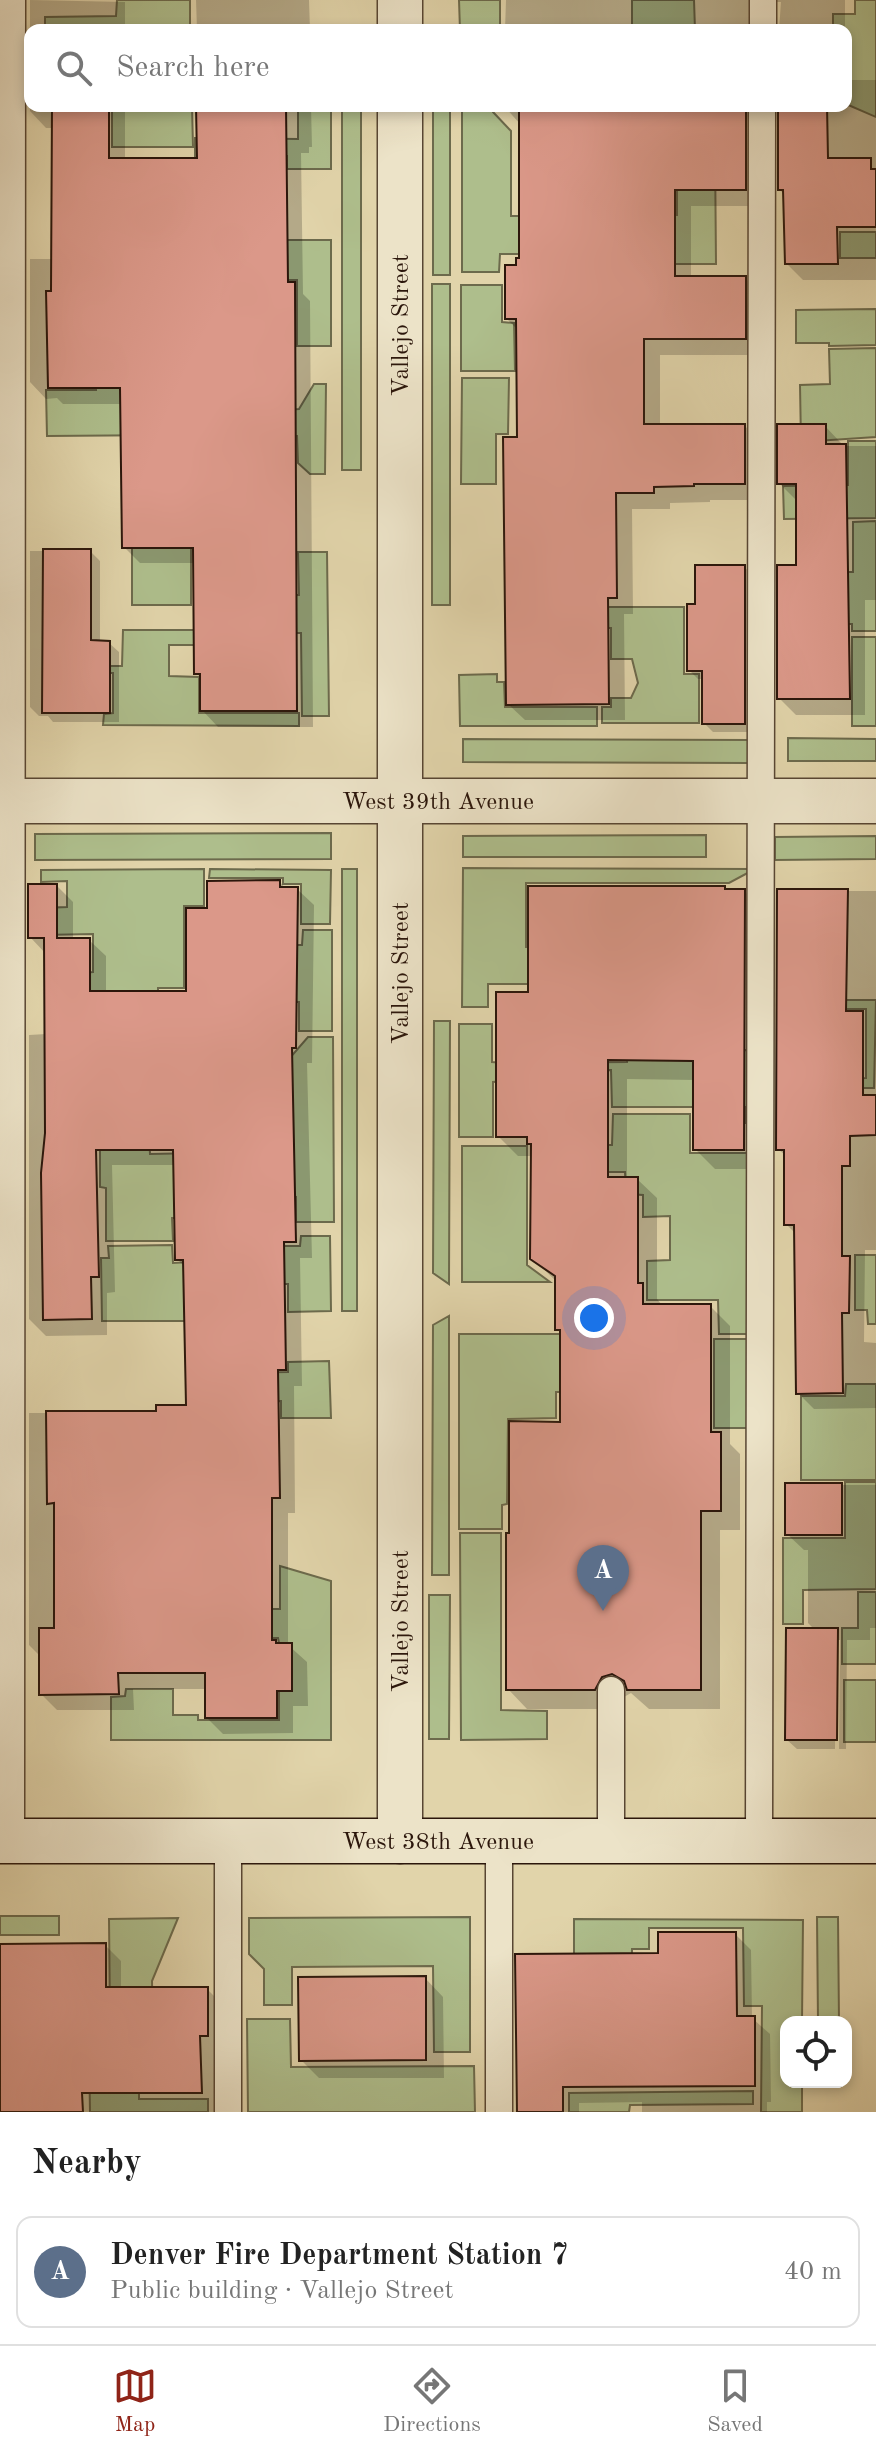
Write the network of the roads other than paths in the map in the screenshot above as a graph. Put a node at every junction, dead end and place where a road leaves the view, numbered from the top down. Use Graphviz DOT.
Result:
graph roads {
  1 [pos="12,0"];
  2 [pos="400,0"];
  3 [pos="763,0"];
  4 [pos="400,24"];
  5 [pos="763,24"];
  6 [pos="400,112"];
  7 [pos="762,112"];
  8 [pos="6,801"];
  9 [pos="400,801"];
  10 [pos="761,801"];
  11 [pos="876,801"];
  12 [pos="611,1690"];
  13 [pos="5,1841"];
  14 [pos="228,1841"];
  15 [pos="400,1841"];
  16 [pos="499,1841"];
  17 [pos="611,1841"];
  18 [pos="759,1841"];
  19 [pos="876,1841"];
  20 [pos="228,2112"];
  21 [pos="499,2112"];
  1 -- 8 [label="lane"];
  2 -- 4 [label="street"];
  3 -- 5 [label="lane"];
  6 -- 9 [label="street, Vallejo Street"];
  7 -- 10 [label="lane"];
  8 -- 9 [label="street, West 39th Avenue"];
  8 -- 13 [label="lane"];
  9 -- 10 [label="street, West 39th Avenue"];
  9 -- 15 [label="street, Vallejo Street"];
  10 -- 11 [label="street, West 39th Avenue"];
  10 -- 18 [label="lane"];
  12 -- 17 [label="lane"];
  13 -- 14 [label="street, West 38th Avenue"];
  14 -- 15 [label="street, West 38th Avenue"];
  14 -- 20 [label="lane"];
  15 -- 16 [label="street, West 38th Avenue"];
  16 -- 17 [label="street, West 38th Avenue"];
  16 -- 21 [label="lane"];
  17 -- 18 [label="street, West 38th Avenue"];
  18 -- 19 [label="street, West 38th Avenue"];
}
